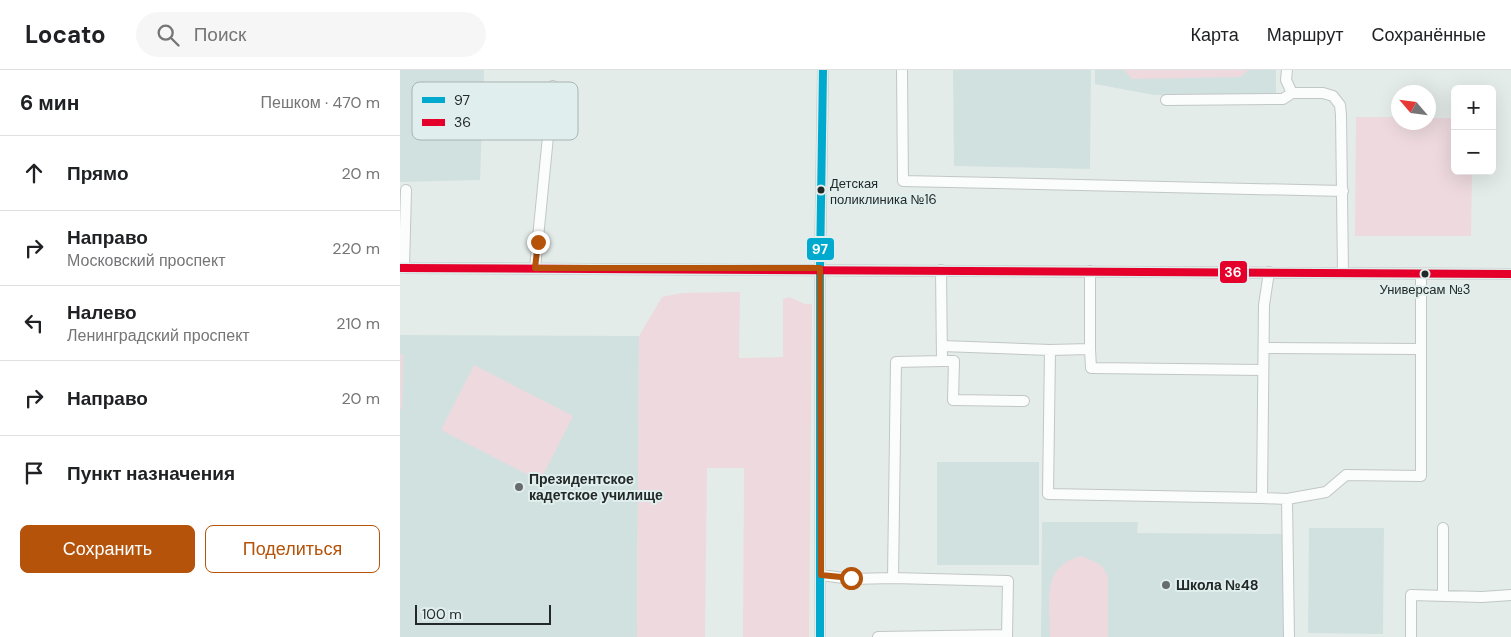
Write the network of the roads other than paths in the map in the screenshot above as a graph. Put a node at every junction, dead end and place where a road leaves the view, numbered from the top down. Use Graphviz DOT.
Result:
graph roads {
  1 [pos="823,70"];
  2 [pos="902,70"];
  3 [pos="1287,70"];
  4 [pos="1292,92"];
  5 [pos="1166,100"];
  6 [pos="548,140"];
  7 [pos="406,190"];
  8 [pos="1343,191"];
  9 [pos="402,268"];
  10 [pos="535,268"];
  11 [pos="820,268"];
  12 [pos="941,270"];
  13 [pos="1090,271"];
  14 [pos="1269,272"];
  15 [pos="1343,273"];
  16 [pos="1421,274"];
  17 [pos="1511,274"];
  18 [pos="942,346"];
  19 [pos="1264,348"];
  20 [pos="1090,349"];
  21 [pos="1420,349"];
  22 [pos="1050,350"];
  23 [pos="942,361"];
  24 [pos="1263,370"];
  25 [pos="1024,401"];
  26 [pos="1262,498"];
  27 [pos="1287,499"];
  28 [pos="1443,528"];
  29 [pos="821,575"];
  30 [pos="893,578"];
  31 [pos="1443,595"];
  32 [pos="1511,595"];
  33 [pos="1007,636"];
  34 [pos="820,637"];
  35 [pos="878,637"];
  36 [pos="1289,637"];
  37 [pos="1411,637"];
  1 -- 11 [label="street"];
  2 -- 8 [label="street"];
  3 -- 4 [label="street"];
  4 -- 5 [label="street"];
  4 -- 8 [label="street"];
  6 -- 10 [label="street"];
  7 -- 9 [label="street"];
  8 -- 15 [label="street"];
  9 -- 10 [label="street"];
  10 -- 11 [label="street"];
  11 -- 12 [label="street"];
  11 -- 29 [label="street"];
  12 -- 13 [label="street"];
  12 -- 18 [label="street"];
  13 -- 14 [label="street"];
  13 -- 20 [label="street"];
  14 -- 15 [label="street"];
  14 -- 19 [label="street"];
  15 -- 16 [label="street"];
  16 -- 17 [label="street"];
  16 -- 21 [label="street"];
  18 -- 22 [label="street"];
  18 -- 23 [label="street"];
  19 -- 21 [label="street"];
  19 -- 24 [label="street"];
  20 -- 22 [label="street"];
  20 -- 24 [label="street"];
  21 -- 27 [label="street"];
  22 -- 26 [label="street"];
  23 -- 25 [label="street"];
  23 -- 30 [label="street"];
  24 -- 26 [label="street"];
  26 -- 27 [label="street"];
  27 -- 36 [label="street"];
  28 -- 31 [label="street"];
  29 -- 30 [label="street"];
  29 -- 34 [label="street"];
  30 -- 33 [label="street"];
  31 -- 32 [label="street"];
  31 -- 37 [label="street"];
  33 -- 35 [label="street"];
}
